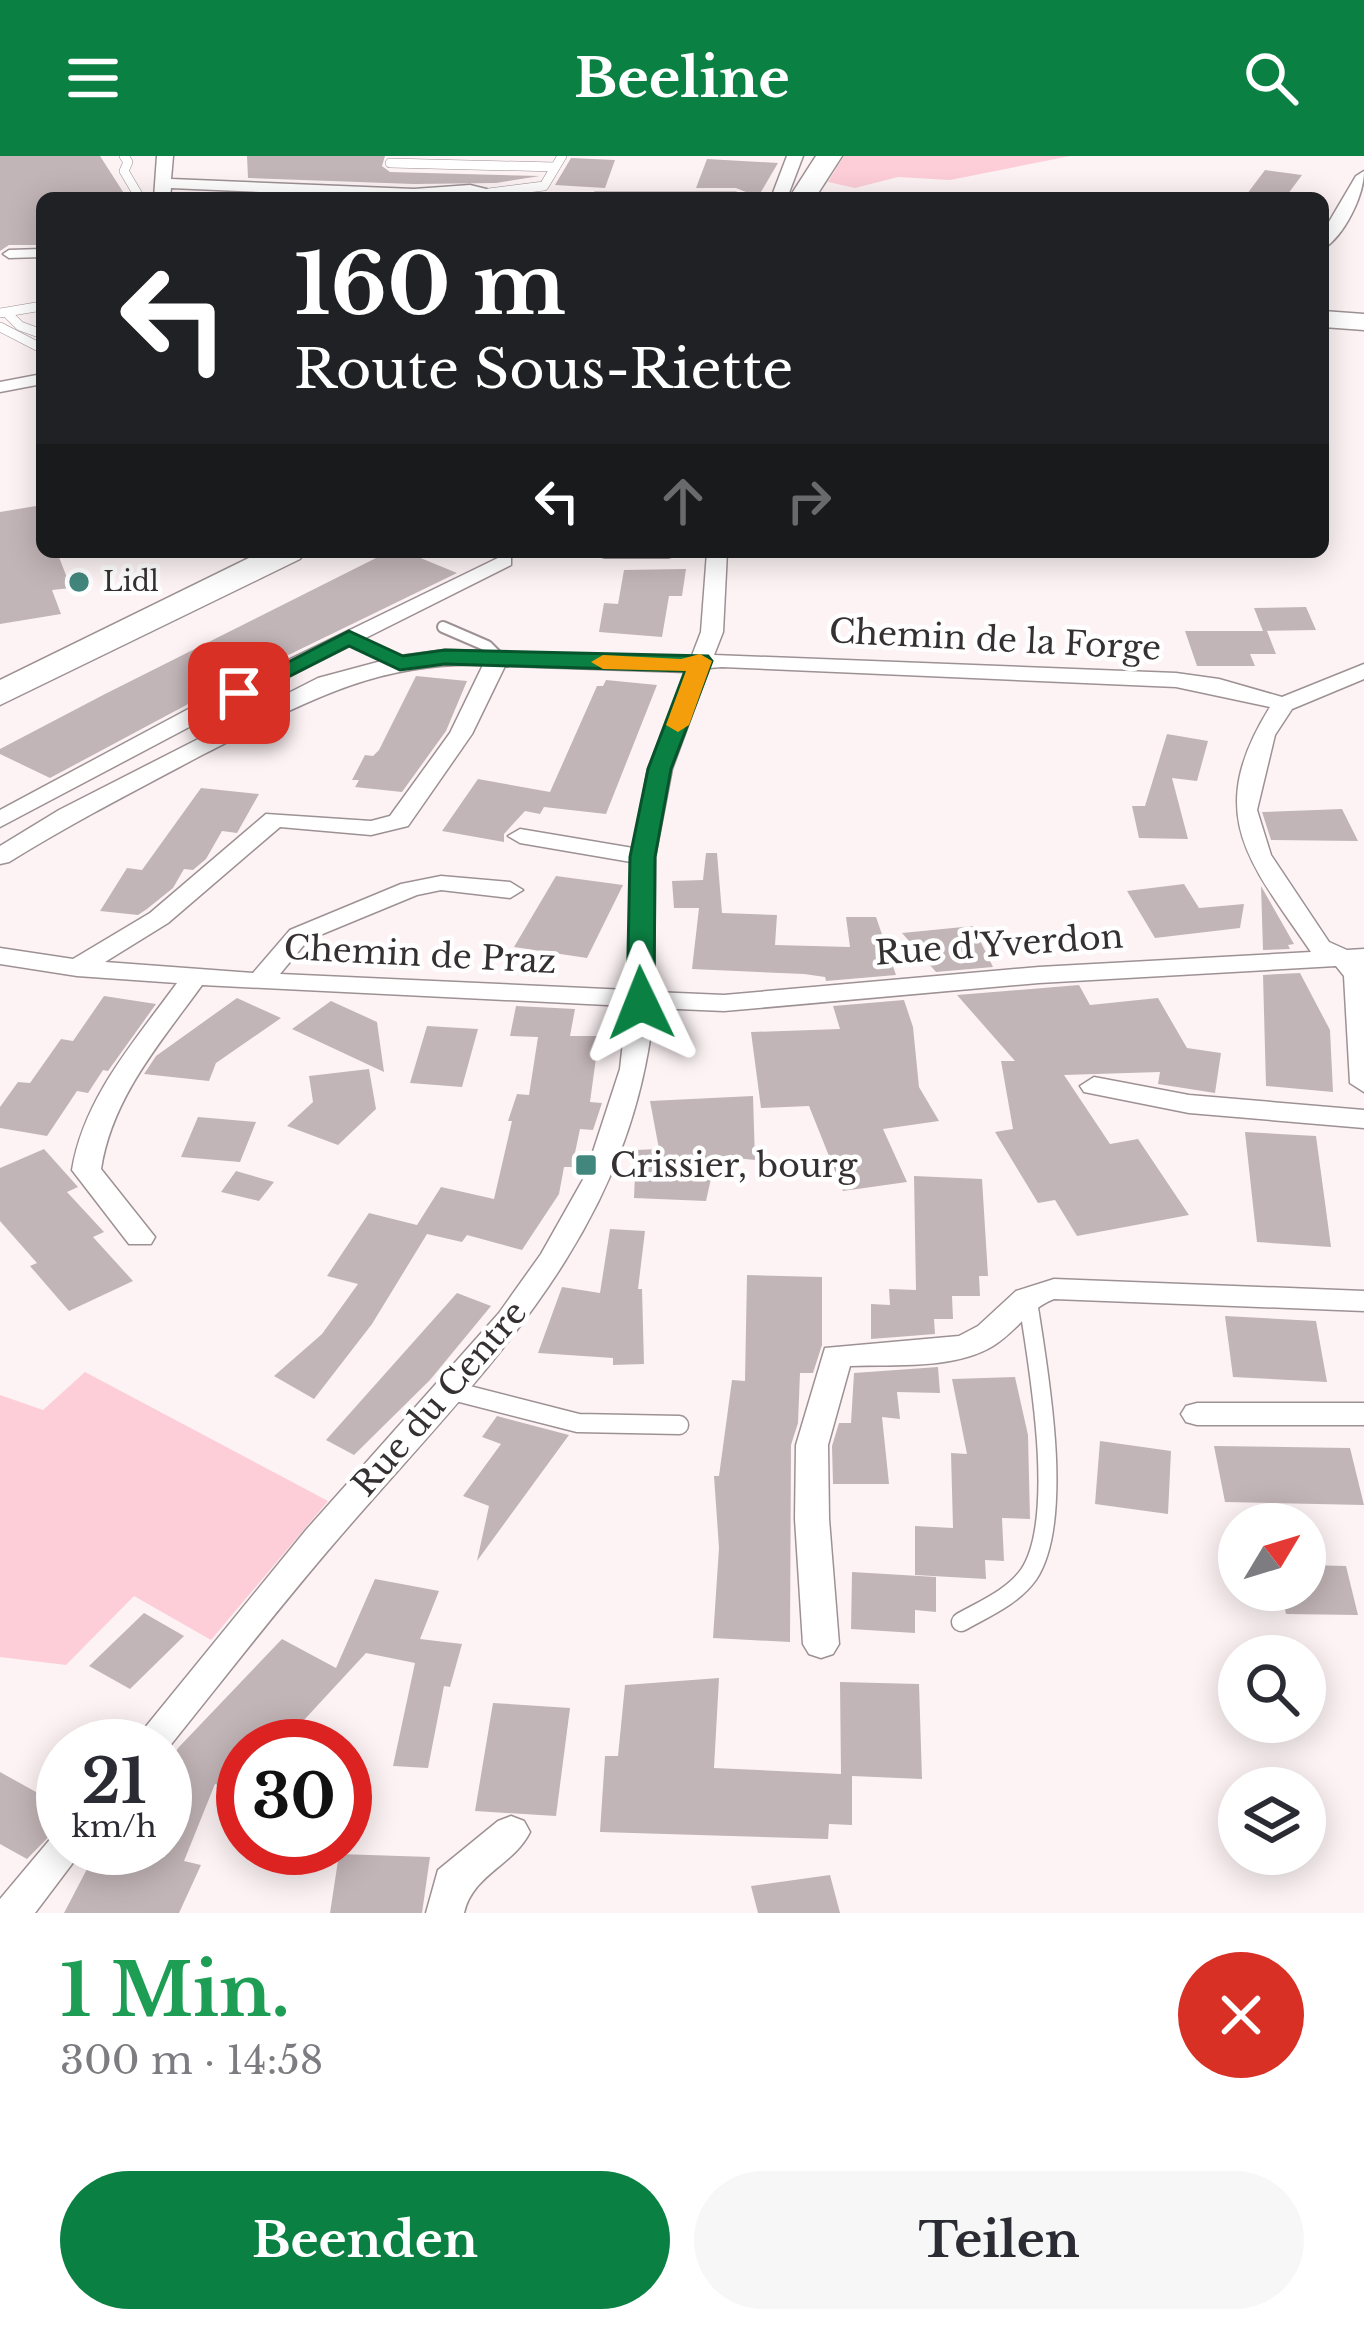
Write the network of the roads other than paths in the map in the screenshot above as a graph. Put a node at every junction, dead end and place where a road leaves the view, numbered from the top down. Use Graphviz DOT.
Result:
graph roads {
  1 [pos="124,156"];
  2 [pos="165,156"];
  3 [pos="562,156"];
  4 [pos="795,156"];
  5 [pos="829,156"];
  6 [pos="390,163"];
  7 [pos="555,167"];
  8 [pos="1364,176"];
  9 [pos="163,191"];
  10 [pos="136,192"];
  11 [pos="212,192"];
  12 [pos="450,192"];
  13 [pos="483,192"];
  14 [pos="497,192"];
  15 [pos="784,192"];
  16 [pos="788,192"];
  17 [pos="1329,236"];
  18 [pos="36,253"];
  19 [pos="8,254"];
  20 [pos="36,307"];
  21 [pos="3,313"];
  22 [pos="1329,319"];
  23 [pos="1364,322"];
  24 [pos="0,327"];
  25 [pos="36,337"];
  26 [pos="0,339"];
  27 [pos="36,340"];
  28 [pos="36,341"];
  29 [pos="36,380"];
  30 [pos="0,387"];
  31 [pos="276,558"];
  32 [pos="717,558"];
  33 [pos="504,561"];
  34 [pos="443,627"];
  35 [pos="349,638"];
  36 [pos="498,657"];
  37 [pos="700,661"];
  38 [pos="400,663"];
  39 [pos="1364,671"];
  40 [pos="0,690"];
  41 [pos="1283,704"];
  42 [pos="202,711"];
  43 [pos="233,727"];
  44 [pos="39,798"];
  45 [pos="68,815"];
  46 [pos="0,820"];
  47 [pos="520,836"];
  48 [pos="0,857"];
  49 [pos="643,857"];
  50 [pos="510,890"];
  51 [pos="0,956"];
  52 [pos="1353,957"];
  53 [pos="77,968"];
  54 [pos="194,977"];
  55 [pos="260,981"];
  56 [pos="641,1003"];
  57 [pos="1364,1083"];
  58 [pos="1094,1086"];
  59 [pos="1364,1119"];
  60 [pos="140,1237"];
  61 [pos="1028,1294"];
  62 [pos="1364,1301"];
  63 [pos="449,1390"];
  64 [pos="1197,1414"];
  65 [pos="1364,1414"];
  66 [pos="680,1425"];
  67 [pos="961,1622"];
  68 [pos="821,1643"];
  69 [pos="170,1719"];
  70 [pos="511,1832"];
  71 [pos="42,1875"];
  72 [pos="12,1913"];
  73 [pos="445,1913"];
  1 -- 10 [label="lane"];
  2 -- 9 [label="street"];
  3 -- 7 [label="lane"];
  4 -- 15 [label="street"];
  5 -- 16 [label="main road"];
  6 -- 7 [label="lane"];
  7 -- 14 [label="lane"];
  8 -- 17 [label="street"];
  9 -- 11 [label="street"];
  12 -- 13 [label="street"];
  18 -- 19 [label="street"];
  20 -- 21 [label="lane"];
  21 -- 25 [label="lane"];
  22 -- 23 [label="main road"];
  24 -- 27 [label="lane"];
  26 -- 28 [label="lane"];
  29 -- 30 [label="street"];
  31 -- 40 [label="main road"];
  32 -- 37 [label="street, Rue du Centre"];
  33 -- 35 [label="street"];
  34 -- 36 [label="lane"];
  35 -- 38 [label="street"];
  35 -- 42 [label="street"];
  36 -- 37 [label="street, Chemin de la Forge"];
  36 -- 38 [label="street, Chemin de la Forge"];
  36 -- 53 [label="street"];
  37 -- 41 [label="street, Chemin de la Forge"];
  37 -- 49 [label="street, Rue du Centre"];
  38 -- 43 [label="street, Chemin de la Forge"];
  39 -- 41 [label="street"];
  41 -- 52 [label="street"];
  42 -- 43 [label="street"];
  42 -- 44 [label="street"];
  43 -- 45 [label="street, Chemin de la Forge"];
  44 -- 45 [label="street"];
  44 -- 46 [label="street"];
  45 -- 48 [label="street, Chemin de la Forge"];
  47 -- 49 [label="street"];
  49 -- 56 [label="street, Rue du Centre"];
  50 -- 55 [label="street"];
  51 -- 53 [label="street, Chemin de Praz"];
  52 -- 56 [label="street, Rue d'Yverdon"];
  52 -- 57 [label="street"];
  53 -- 54 [label="street, Chemin de Praz"];
  54 -- 55 [label="street, Chemin de Praz"];
  54 -- 60 [label="street"];
  55 -- 56 [label="street, Chemin de Praz"];
  56 -- 63 [label="street, Rue du Centre"];
  58 -- 59 [label="street"];
  61 -- 62 [label="street"];
  61 -- 67 [label="lane"];
  61 -- 68 [label="street"];
  63 -- 66 [label="lane"];
  63 -- 69 [label="street, Rue du Centre"];
  64 -- 65 [label="street"];
  70 -- 73 [label="street"];
  71 -- 72 [label="street"];
}
